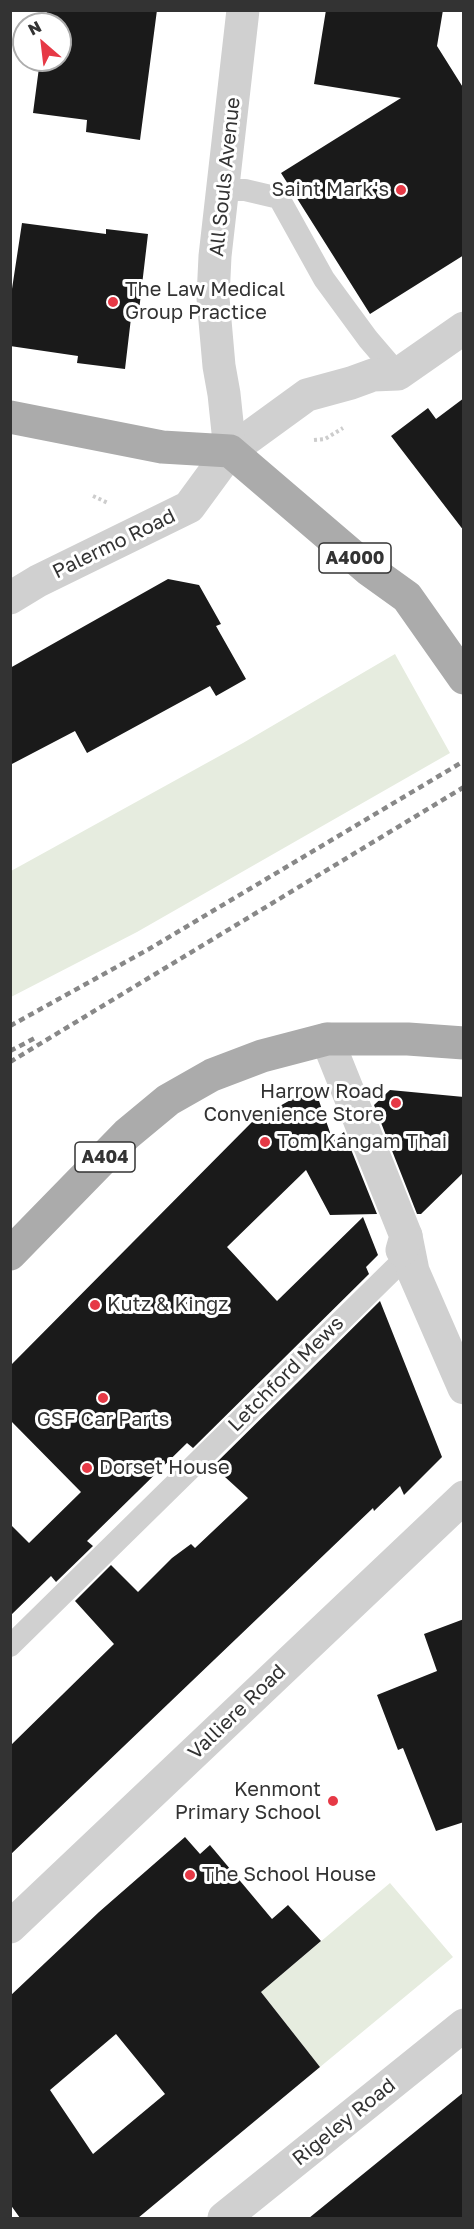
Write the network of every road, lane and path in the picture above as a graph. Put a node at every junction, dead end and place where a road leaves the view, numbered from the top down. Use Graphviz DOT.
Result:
graph roads {
  1 [pos="243,10"];
  2 [pos="222,190"];
  3 [pos="464,328"];
  4 [pos="398,374"];
  5 [pos="10,417"];
  6 [pos="230,451"];
  7 [pos="10,598"];
  8 [pos="464,678"];
  9 [pos="327,1039"];
  10 [pos="464,1043"];
  11 [pos="404,1243"];
  12 [pos="10,1254"];
  13 [pos="464,1388"];
  14 [pos="464,1497"];
  15 [pos="10,1646"];
  16 [pos="10,1927"];
  17 [pos="464,2025"];
  18 [pos="224,2218"];
  1 -- 2 [label="street, All Souls Avenue"];
  2 -- 4 [label="lane"];
  2 -- 6 [label="street, All Souls Avenue"];
  3 -- 4 [label="street"];
  4 -- 6 [label="street, Palermo Road"];
  5 -- 6 [label="main road"];
  6 -- 7 [label="street, Palermo Road"];
  6 -- 8 [label="main road, A4000"];
  9 -- 10 [label="main road, A404"];
  9 -- 11 [label="street"];
  9 -- 12 [label="main road, A404"];
  11 -- 13 [label="street"];
  11 -- 15 [label="lane, Letchford Mews"];
  14 -- 16 [label="street, Valliere Road"];
  17 -- 18 [label="street, Rigeley Road"];
}
